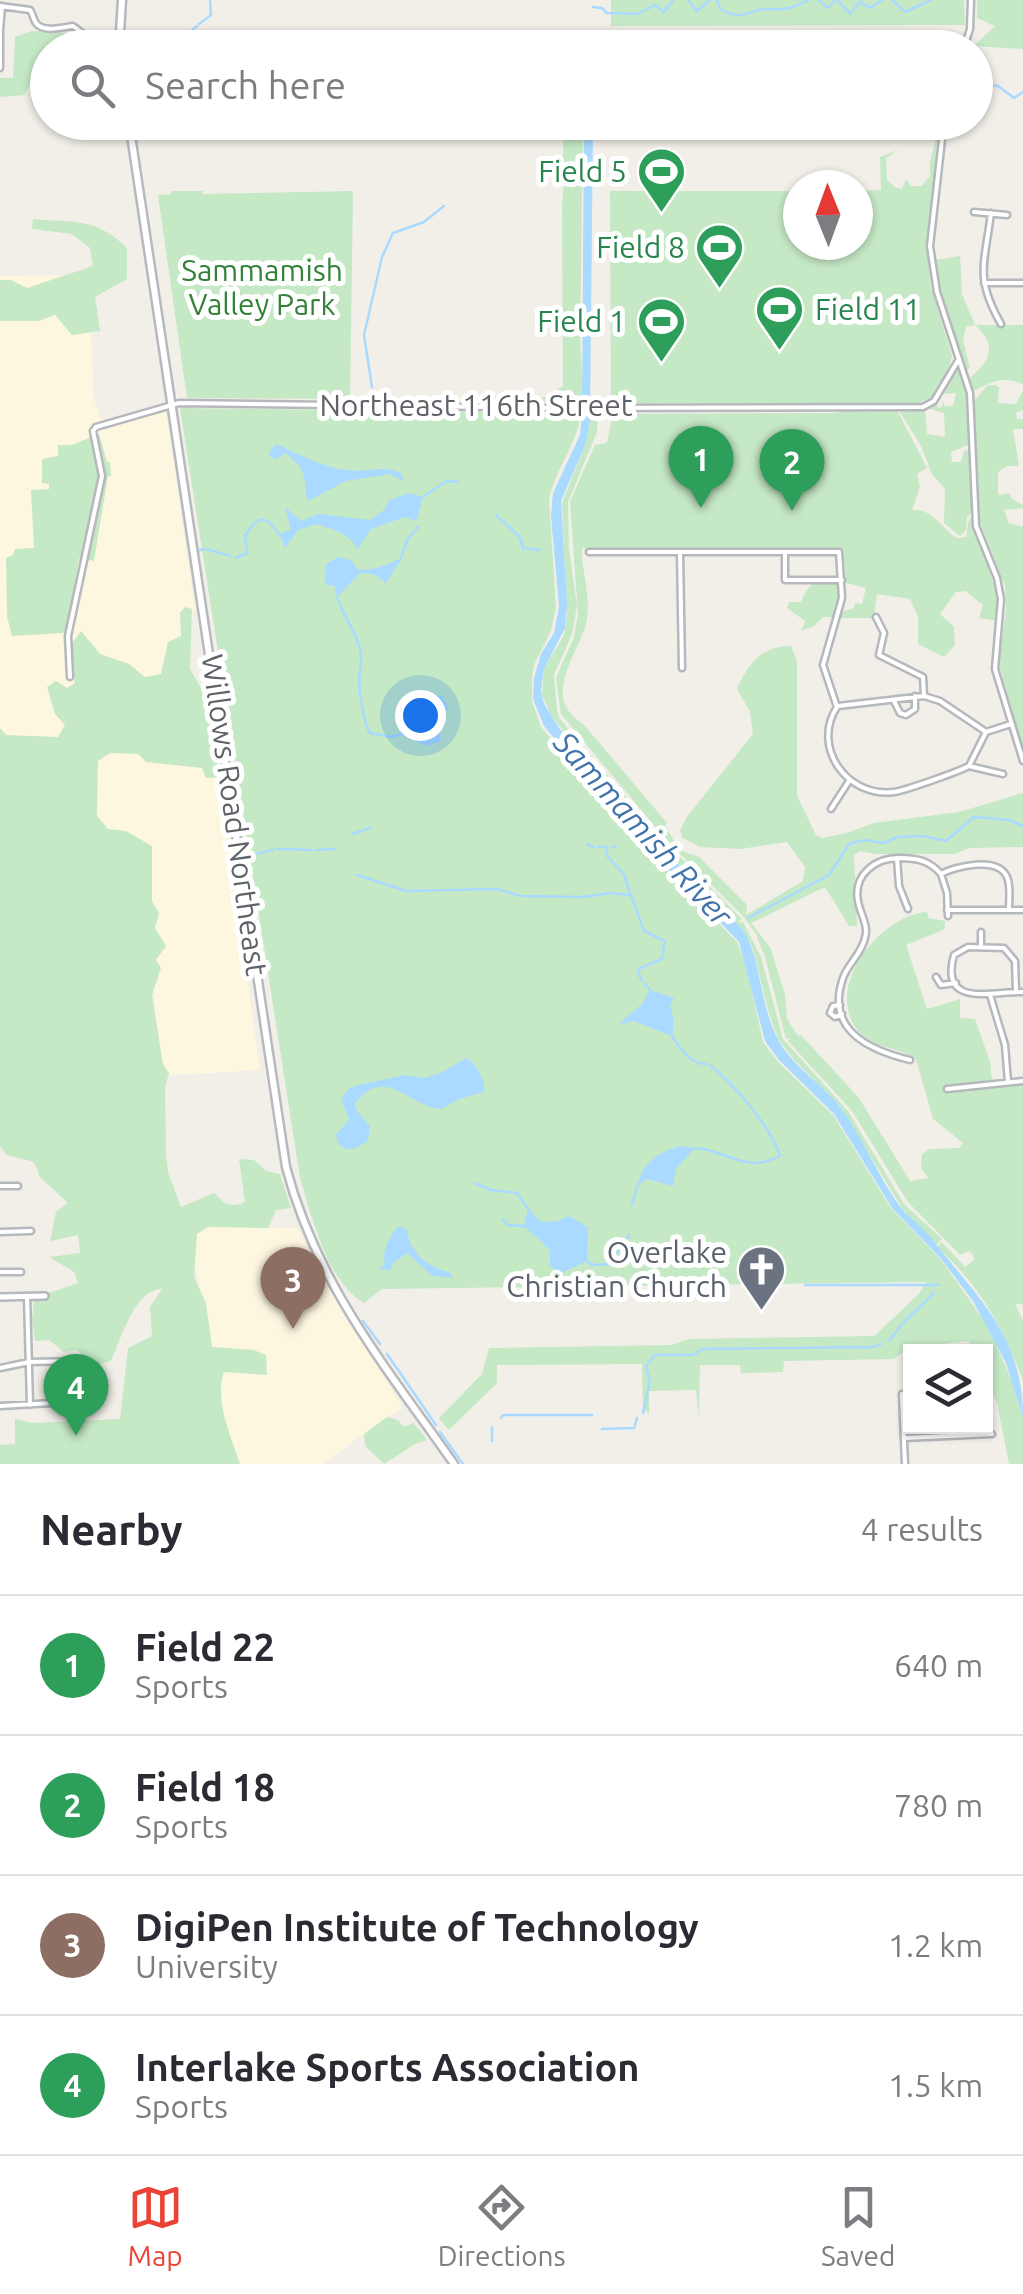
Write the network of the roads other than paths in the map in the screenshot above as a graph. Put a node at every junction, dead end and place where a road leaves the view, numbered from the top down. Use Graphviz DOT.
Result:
graph roads {
  1 [pos="122,0"];
  2 [pos="971,0"];
  3 [pos="1,6"];
  4 [pos="80,30"];
  5 [pos="119,30"];
  6 [pos="969,30"];
  7 [pos="0,31"];
  8 [pos="0,68"];
  9 [pos="132,140"];
  10 [pos="942,140"];
  11 [pos="974,212"];
  12 [pos="991,213"];
  13 [pos="1007,215"];
  14 [pos="984,283"];
  15 [pos="1023,283"];
  16 [pos="1001,324"];
  17 [pos="959,359"];
  18 [pos="172,403"];
  19 [pos="589,552"];
  20 [pos="680,552"];
  21 [pos="784,552"];
  22 [pos="842,580"];
  23 [pos="876,616"];
  24 [pos="682,668"];
  25 [pos="70,678"];
  26 [pos="915,696"];
  27 [pos="924,696"];
  28 [pos="894,701"];
  29 [pos="837,706"];
  30 [pos="1012,724"];
  31 [pos="986,732"];
  32 [pos="1023,761"];
  33 [pos="970,766"];
  34 [pos="1003,774"];
  35 [pos="849,781"];
  36 [pos="831,809"];
  37 [pos="897,858"];
  38 [pos="941,874"];
  39 [pos="908,909"];
  40 [pos="1009,909"];
  41 [pos="1023,910"];
  42 [pos="981,932"];
  43 [pos="981,947"];
  44 [pos="936,977"];
  45 [pos="956,983"];
  46 [pos="1019,992"];
  47 [pos="990,993"];
  48 [pos="840,1005"];
  49 [pos="842,1014"];
  50 [pos="910,1060"];
  51 [pos="1023,1081"];
  52 [pos="1008,1082"];
  53 [pos="947,1089"];
  54 [pos="0,1186"];
  55 [pos="18,1186"];
  56 [pos="31,1231"];
  57 [pos="0,1232"];
  58 [pos="0,1272"];
  59 [pos="21,1272"];
  60 [pos="27,1296"];
  61 [pos="45,1296"];
  62 [pos="0,1297"];
  63 [pos="80,1361"];
  64 [pos="28,1362"];
  65 [pos="0,1368"];
  66 [pos="902,1394"];
  67 [pos="96,1396"];
  68 [pos="30,1405"];
  69 [pos="0,1406"];
  70 [pos="992,1434"];
  71 [pos="904,1438"];
  72 [pos="454,1464"];
  73 [pos="905,1464"];
  1 -- 5 [label="main road"];
  2 -- 6 [label="street"];
  3 -- 4 [label="street"];
  3 -- 7 [label="street"];
  7 -- 8 [label="street"];
  9 -- 18 [label="main road, Willows Road Northeast"];
  10 -- 17 [label="street"];
  11 -- 12 [label="street"];
  12 -- 13 [label="street"];
  12 -- 14 [label="street"];
  14 -- 15 [label="street"];
  14 -- 16 [label="street"];
  17 -- 18 [label="street, Northeast 116th Street"];
  17 -- 30 [label="street"];
  18 -- 25 [label="street, Northeast 116th Street"];
  18 -- 72 [label="main road, Willows Road Northeast"];
  19 -- 20 [label="street"];
  20 -- 21 [label="street"];
  20 -- 24 [label="street"];
  21 -- 22 [label="street"];
  21 -- 22 [label="street"];
  22 -- 29 [label="street"];
  23 -- 27 [label="street"];
  26 -- 27 [label="street"];
  26 -- 28 [label="street"];
  26 -- 28 [label="street"];
  27 -- 31 [label="street"];
  28 -- 29 [label="street"];
  29 -- 35 [label="street"];
  30 -- 31 [label="street"];
  30 -- 32 [label="street"];
  31 -- 33 [label="street"];
  33 -- 34 [label="street"];
  33 -- 35 [label="street"];
  35 -- 36 [label="street"];
  37 -- 38 [label="street"];
  37 -- 39 [label="street"];
  37 -- 48 [label="street"];
  38 -- 40 [label="street"];
  38 -- 40 [label="street"];
  40 -- 41 [label="street"];
  42 -- 43 [label="street"];
  43 -- 45 [label="street"];
  43 -- 46 [label="street"];
  44 -- 45 [label="street"];
  45 -- 47 [label="street"];
  46 -- 47 [label="street"];
  47 -- 52 [label="street"];
  48 -- 49 [label="street"];
  48 -- 49 [label="street"];
  49 -- 50 [label="street"];
  51 -- 52 [label="street"];
  52 -- 53 [label="street"];
  54 -- 55 [label="street"];
  56 -- 57 [label="street"];
  58 -- 59 [label="street"];
  60 -- 61 [label="street"];
  60 -- 62 [label="street"];
  60 -- 64 [label="street"];
  63 -- 64 [label="street"];
  64 -- 65 [label="street"];
  64 -- 68 [label="street"];
  66 -- 71 [label="street"];
  67 -- 68 [label="street"];
  68 -- 69 [label="street"];
  70 -- 71 [label="street"];
  71 -- 73 [label="street"];
}
